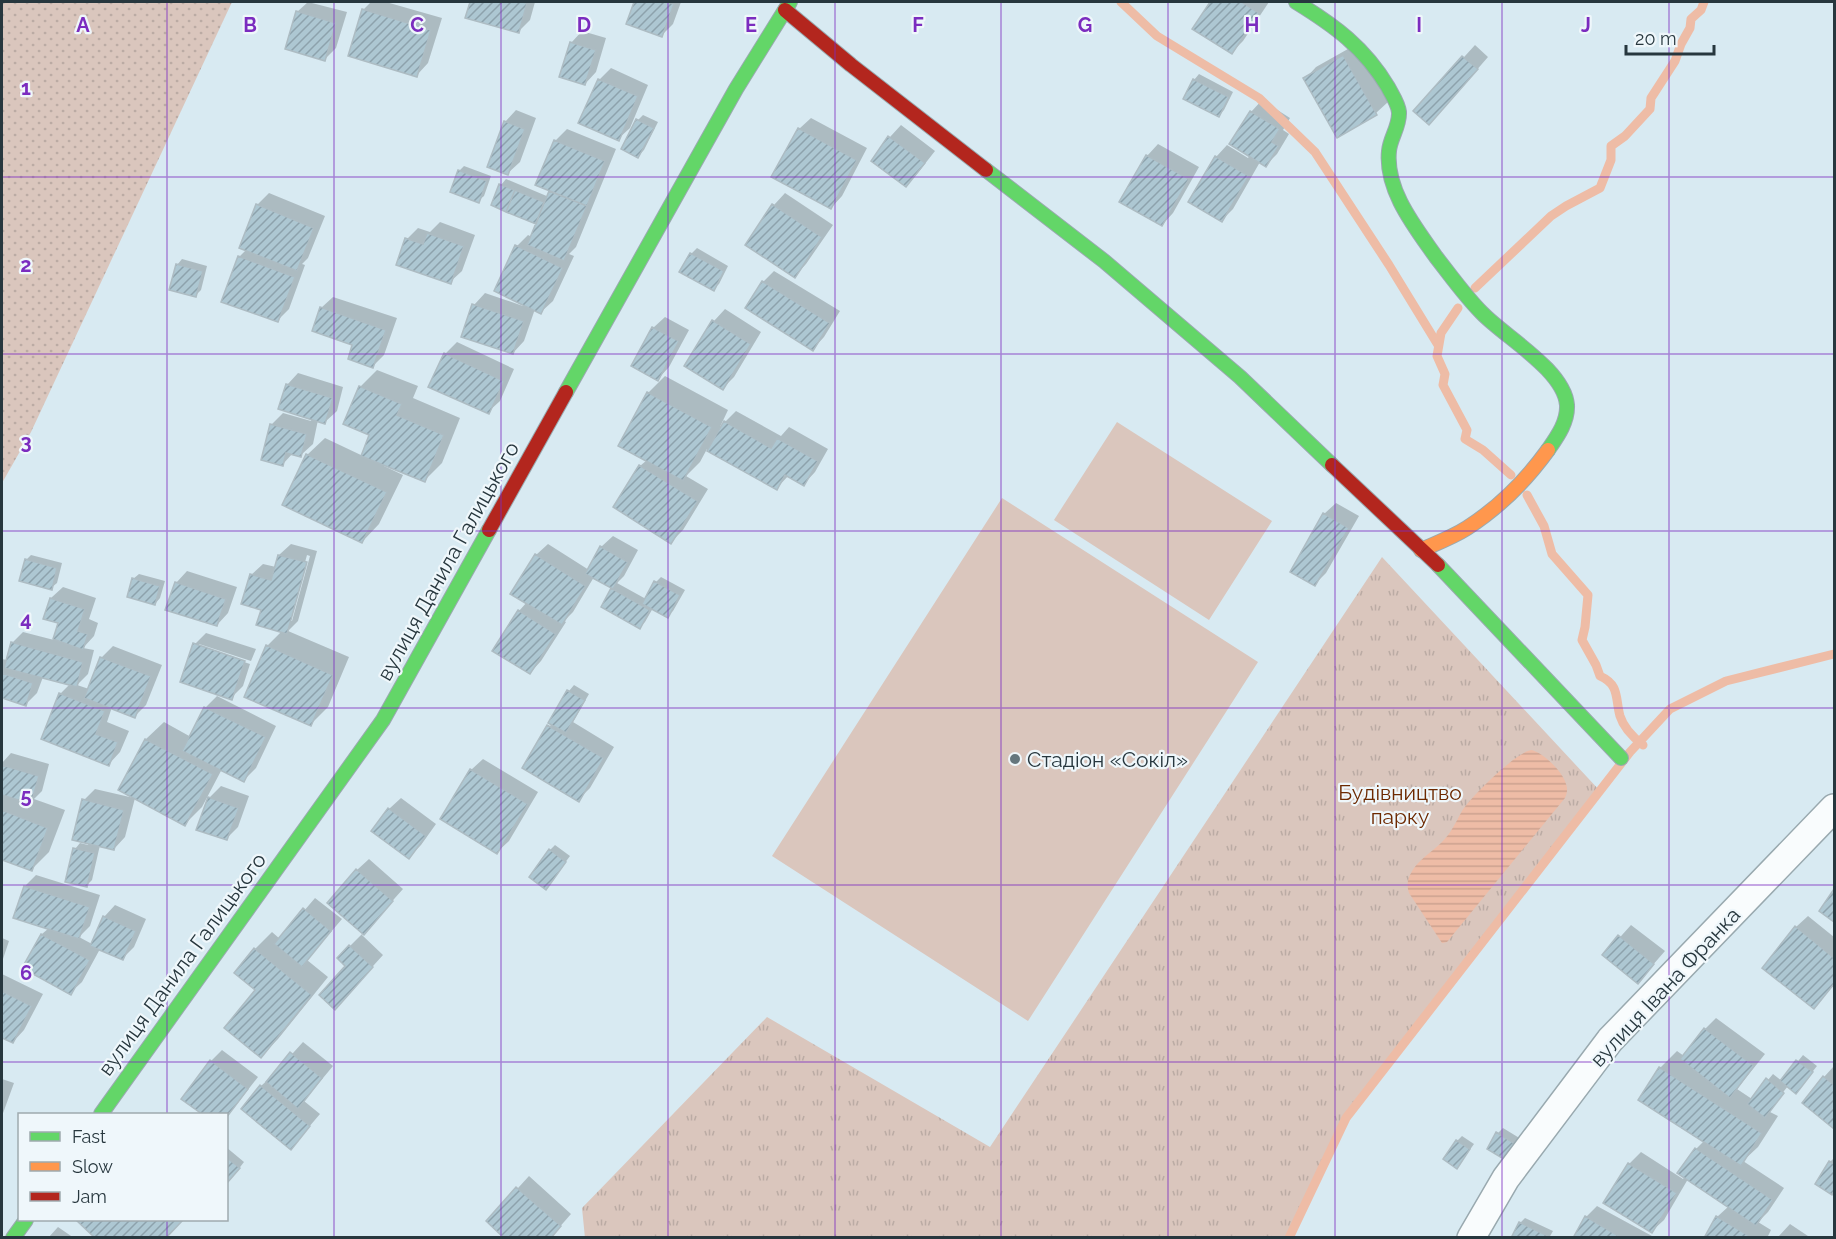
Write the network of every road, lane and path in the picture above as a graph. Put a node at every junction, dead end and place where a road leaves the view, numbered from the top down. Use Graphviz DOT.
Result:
graph roads {
  1 [pos="1296,2"];
  2 [pos="788,6"];
  3 [pos="1421,550"];
  4 [pos="1621,758"];
  5 [pos="1834,808"];
  6 [pos="102,1113"];
  7 [pos="25,1221"];
  8 [pos="13,1238"];
  9 [pos="1471,1238"];
  1 -- 3 [label="street"];
  2 -- 3 [label="street"];
  2 -- 6 [label="street, вулиця Данила Галицького"];
  3 -- 4 [label="street"];
  5 -- 9 [label="street, вулиця Івана Франка"];
  7 -- 8 [label="street"];
}
